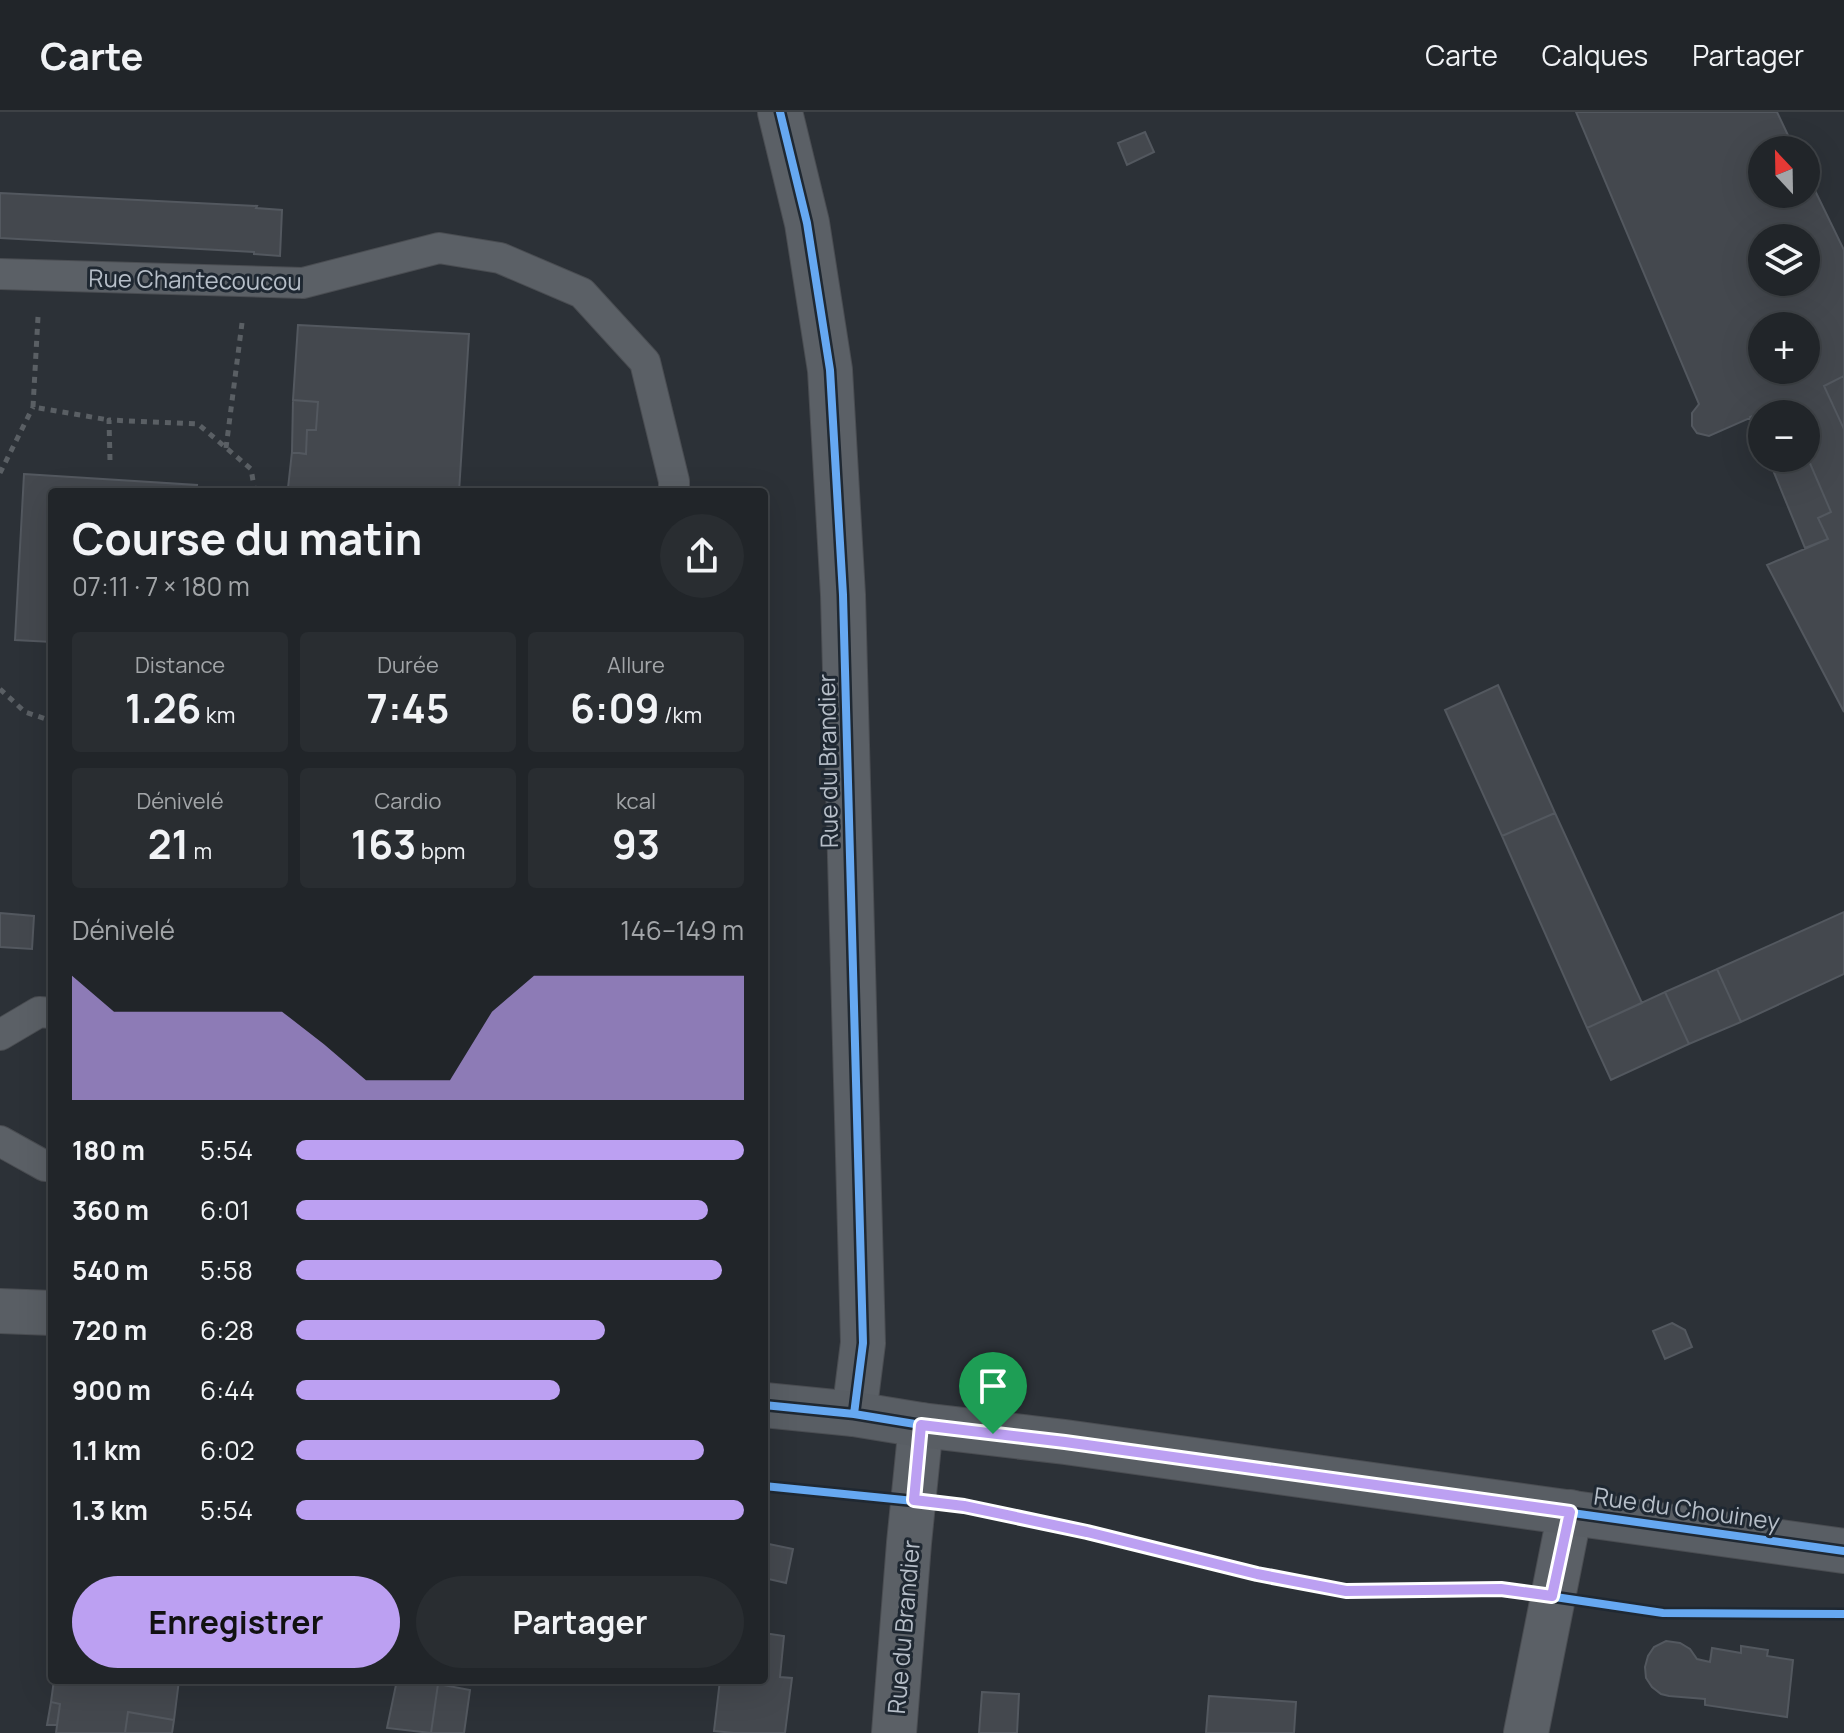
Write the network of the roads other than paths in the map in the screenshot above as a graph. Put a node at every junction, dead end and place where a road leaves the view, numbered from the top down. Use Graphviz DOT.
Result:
graph roads {
  1 [pos="780,112"];
  2 [pos="0,274"];
  3 [pos="674,488"];
  4 [pos="48,1013"];
  5 [pos="0,1035"];
  6 [pos="0,1141"];
  7 [pos="48,1166"];
  8 [pos="0,1311"];
  9 [pos="48,1313"];
  10 [pos="768,1405"];
  11 [pos="854,1414"];
  12 [pos="921,1425"];
  13 [pos="1570,1512"];
  14 [pos="1844,1551"];
  15 [pos="894,1733"];
  16 [pos="1526,1733"];
  1 -- 11 [label="street, Rue du Brandier"];
  2 -- 3 [label="lane, Rue Chantecoucou"];
  4 -- 5 [label="lane"];
  6 -- 7 [label="lane"];
  8 -- 9 [label="street"];
  10 -- 11 [label="street, Rue du Chouiney"];
  11 -- 12 [label="street, Rue du Chouiney"];
  12 -- 13 [label="street, Rue du Chouiney"];
  12 -- 15 [label="street, Rue du Brandier"];
  13 -- 14 [label="street, Rue du Chouiney"];
  13 -- 16 [label="street"];
}
